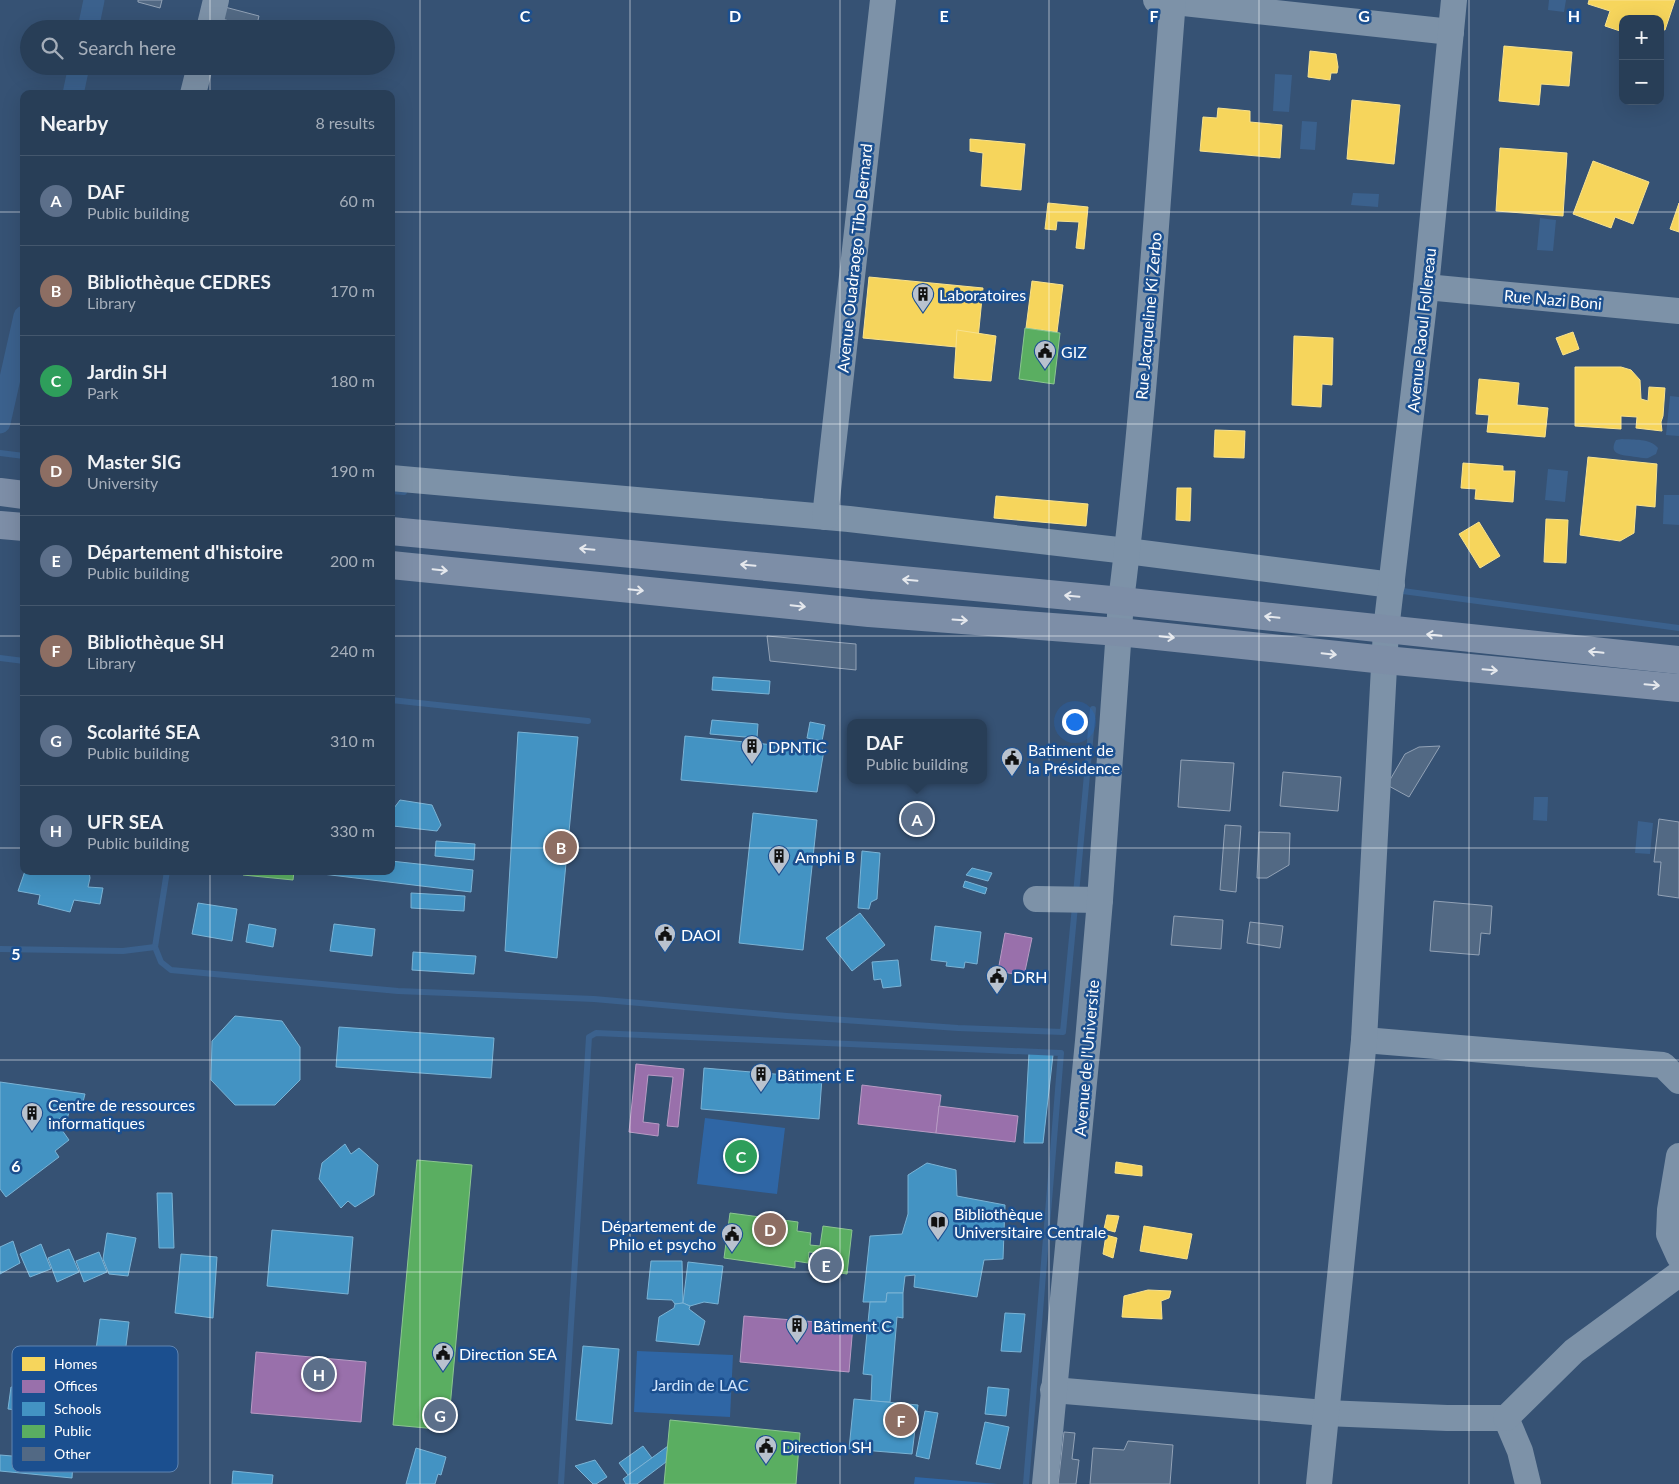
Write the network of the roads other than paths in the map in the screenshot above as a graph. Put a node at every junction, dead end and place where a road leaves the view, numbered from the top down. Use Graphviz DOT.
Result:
graph roads {
  1 [pos="216,0"];
  2 [pos="883,0"];
  3 [pos="1167,0"];
  4 [pos="1454,0"];
  5 [pos="211,20"];
  6 [pos="1451,32"];
  7 [pos="198,75"];
  8 [pos="194,90"];
  9 [pos="1426,287"];
  10 [pos="1679,311"];
  11 [pos="395,478"];
  12 [pos="0,492"];
  13 [pos="20,494"];
  14 [pos="825,517"];
  15 [pos="0,525"];
  16 [pos="20,527"];
  17 [pos="395,531"];
  18 [pos="1127,551"];
  19 [pos="395,565"];
  20 [pos="1392,585"];
  21 [pos="1120,600"];
  22 [pos="1386,630"];
  23 [pos="1119,632"];
  24 [pos="1385,660"];
  25 [pos="1679,660"];
  26 [pos="1679,688"];
  27 [pos="1036,899"];
  28 [pos="1100,900"];
  29 [pos="1364,1040"];
  30 [pos="1679,1081"];
  31 [pos="1679,1156"];
  32 [pos="1679,1256"];
  33 [pos="1679,1274"];
  34 [pos="1053,1390"];
  35 [pos="1325,1413"];
  36 [pos="1506,1418"];
  37 [pos="1045,1484"];
  38 [pos="1319,1484"];
  39 [pos="1528,1484"];
  1 -- 5 [label="street"];
  2 -- 14 [label="street, Avenue Ouadraogo Tibo Bernard"];
  3 -- 6 [label="street"];
  3 -- 18 [label="street, Rue Jacqueline Ki Zerbo"];
  4 -- 6 [label="street, Avenue Raoul Follereau"];
  6 -- 9 [label="street, Avenue Raoul Follereau"];
  7 -- 8 [label="street"];
  9 -- 10 [label="street, Rue Nazi Boni"];
  9 -- 20 [label="street, Avenue Raoul Follereau"];
  11 -- 14 [label="street"];
  12 -- 13 [label="main road"];
  14 -- 18 [label="street"];
  15 -- 16 [label="main road"];
  21 -- 17 [label="main road, one-way"];
  18 -- 20 [label="street"];
  18 -- 21 [label="street, Rue Jacqueline Ki Zerbo"];
  19 -- 23 [label="main road, one-way"];
  20 -- 22 [label="street, Avenue Raoul Follereau"];
  22 -- 21 [label="main road, one-way"];
  21 -- 23 [label="street, Rue Jacqueline Ki Zerbo"];
  22 -- 24 [label="street, Avenue Raoul Follereau"];
  25 -- 22 [label="main road, one-way"];
  23 -- 24 [label="main road, one-way"];
  23 -- 28 [label="street, Avenue de l'Universite"];
  24 -- 26 [label="main road, one-way"];
  24 -- 29 [label="street, Avenue Raoul Follereau"];
  27 -- 28 [label="street"];
  28 -- 34 [label="street, Avenue de l'Universite"];
  29 -- 30 [label="street"];
  29 -- 35 [label="street, Avenue Raoul Follereau"];
  31 -- 32 [label="street"];
  33 -- 36 [label="street"];
  34 -- 35 [label="street"];
  34 -- 37 [label="street, Avenue de l'Universite"];
  35 -- 36 [label="street"];
  35 -- 38 [label="street, Avenue Raoul Follereau"];
  36 -- 39 [label="street"];
}
